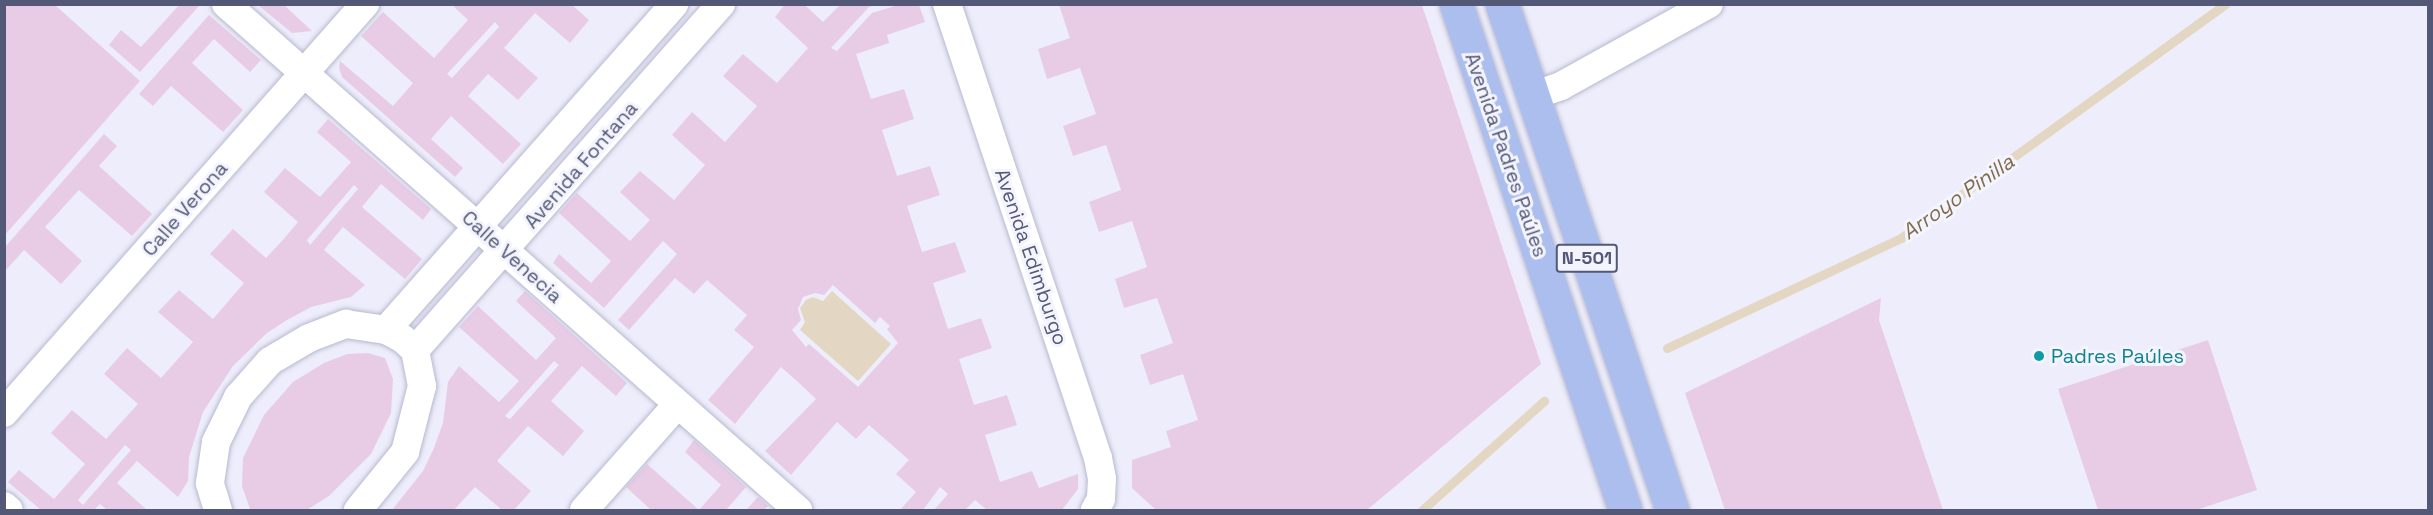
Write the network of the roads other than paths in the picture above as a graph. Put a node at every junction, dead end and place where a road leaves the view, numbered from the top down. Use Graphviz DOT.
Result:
graph roads {
  1 [pos="226,4"];
  2 [pos="365,4"];
  3 [pos="674,4"];
  4 [pos="721,4"];
  5 [pos="947,4"];
  6 [pos="1456,4"];
  7 [pos="1502,4"];
  8 [pos="1709,4"];
  9 [pos="304,73"];
  10 [pos="1532,96"];
  11 [pos="478,227"];
  12 [pos="506,252"];
  13 [pos="386,330"];
  14 [pos="415,350"];
  15 [pos="677,405"];
  16 [pos="4,413"];
  17 [pos="4,506"];
  18 [pos="9,510"];
  19 [pos="218,510"];
  20 [pos="358,510"];
  21 [pos="584,510"];
  22 [pos="798,510"];
  23 [pos="1095,510"];
  24 [pos="1625,510"];
  25 [pos="1672,510"];
  1 -- 9 [label="street, Calle Venecia"];
  2 -- 9 [label="street, Calle Verona"];
  3 -- 11 [label="street, Avenida Fontana"];
  4 -- 12 [label="street, Avenida Fontana"];
  5 -- 23 [label="street, Avenida Edimburgo"];
  6 -- 24 [label="highway, Avenida Padres Paúles / N-501"];
  7 -- 10 [label="highway, N-501"];
  8 -- 10 [label="street"];
  9 -- 11 [label="street, Calle Venecia"];
  9 -- 16 [label="street, Calle Verona"];
  10 -- 25 [label="highway, N-501"];
  11 -- 12 [label="street, Calle Venecia"];
  11 -- 13 [label="street, Avenida Fontana"];
  12 -- 14 [label="street, Avenida Fontana"];
  12 -- 15 [label="street, Calle Venecia"];
  13 -- 14 [label="street"];
  13 -- 19 [label="street"];
  14 -- 20 [label="street"];
  15 -- 21 [label="street"];
  15 -- 22 [label="street, Calle Venecia"];
  17 -- 18 [label="street"];
}
